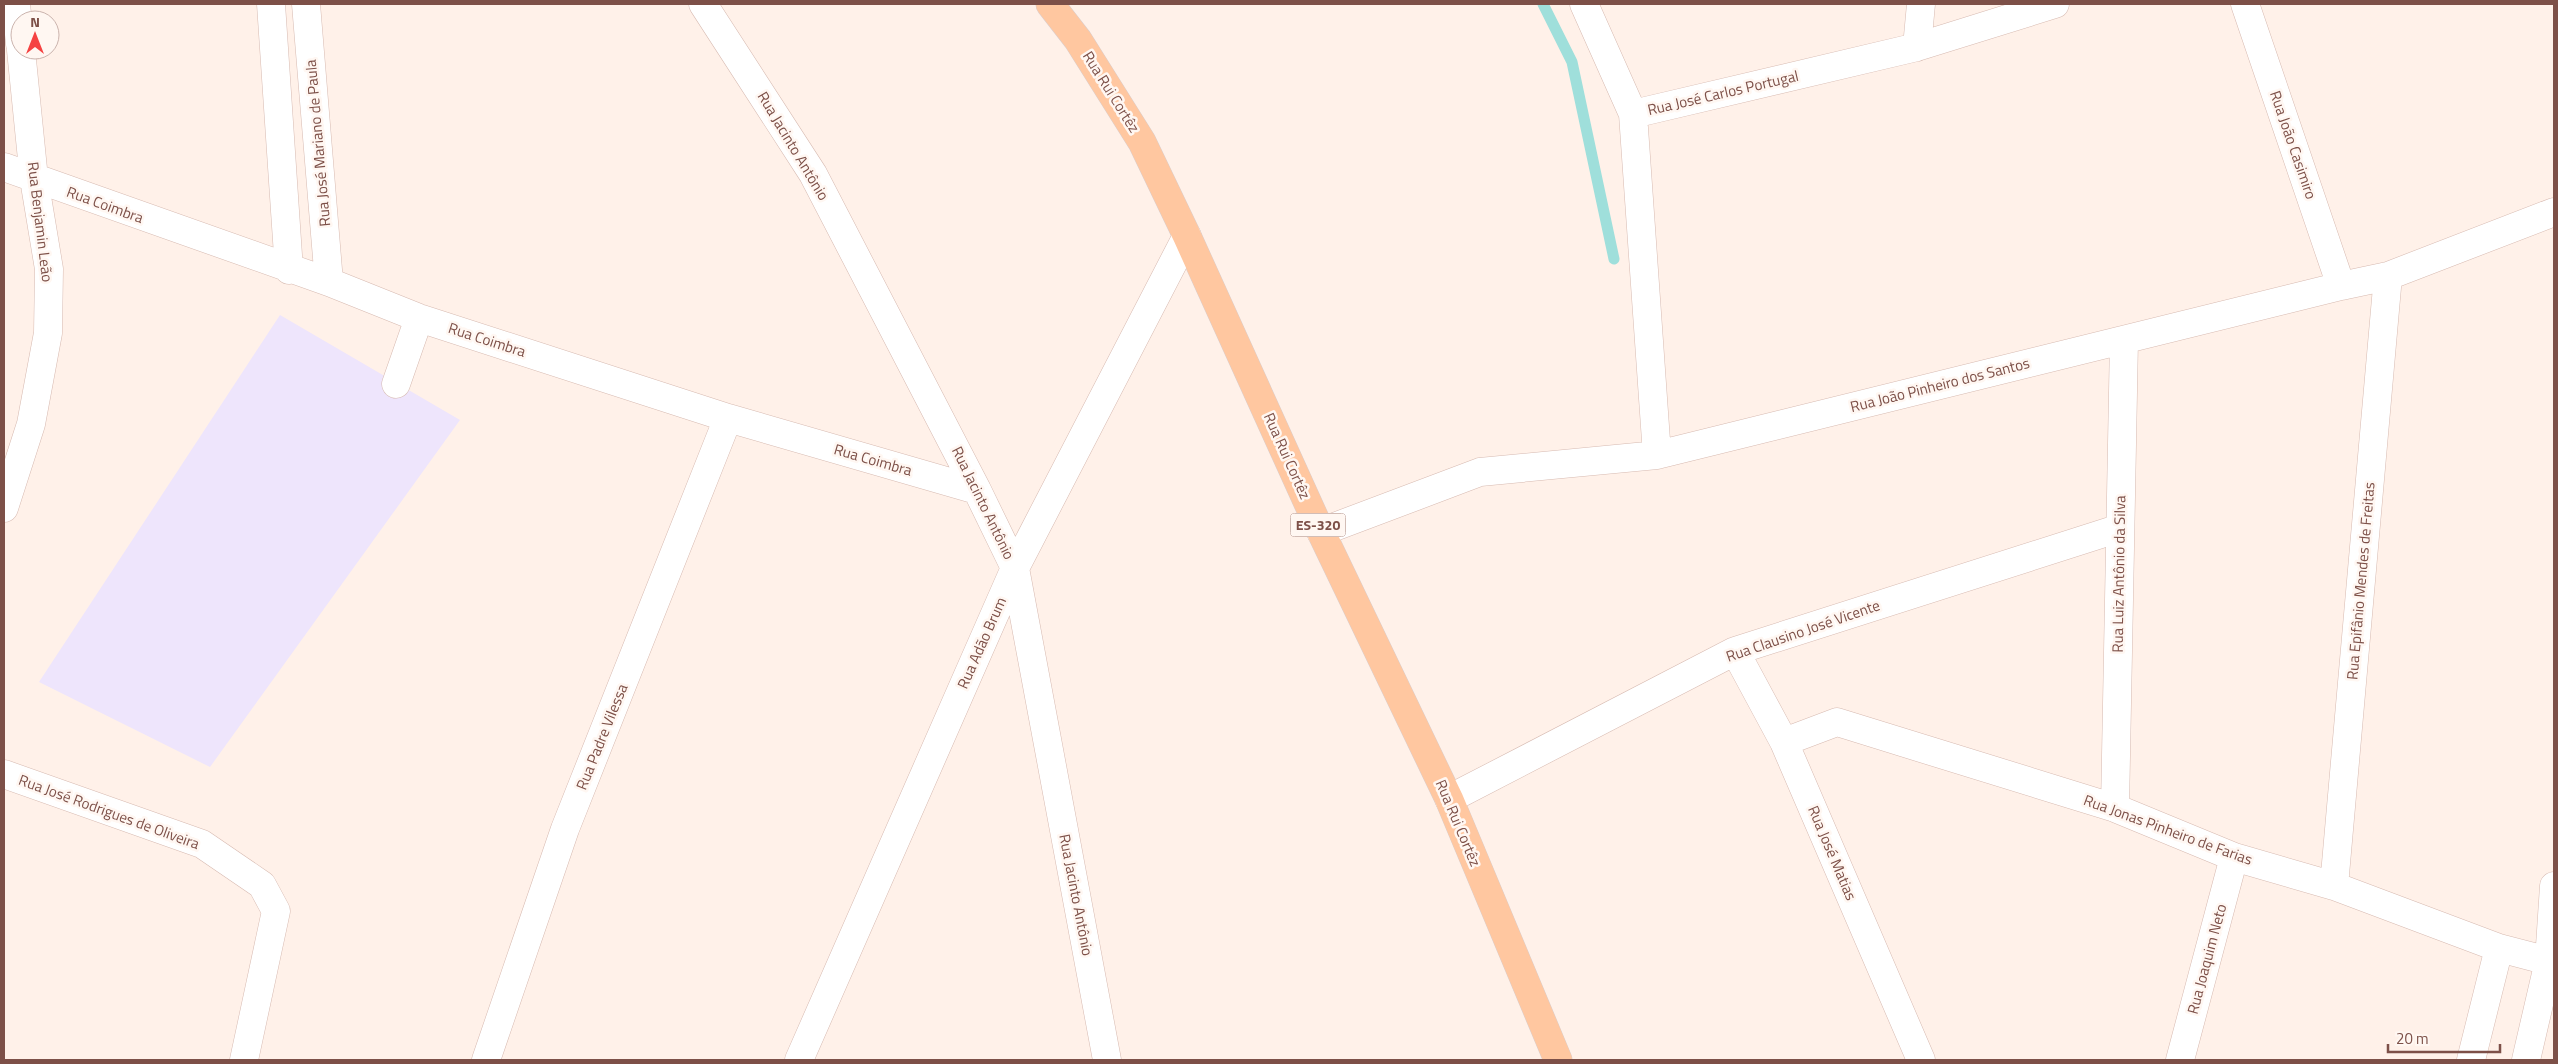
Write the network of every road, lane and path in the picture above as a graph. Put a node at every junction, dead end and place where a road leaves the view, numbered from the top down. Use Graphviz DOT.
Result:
graph roads {
  1 [pos="703,4"];
  2 [pos="1050,4"];
  3 [pos="1584,4"];
  4 [pos="1921,4"];
  5 [pos="2055,4"];
  6 [pos="2245,4"];
  7 [pos="307,14"];
  8 [pos="272,16"];
  9 [pos="1917,46"];
  10 [pos="22,60"];
  11 [pos="1633,114"];
  12 [pos="4,167"];
  13 [pos="34,179"];
  14 [pos="2554,212"];
  15 [pos="1187,236"];
  16 [pos="289,270"];
  17 [pos="2388,276"];
  18 [pos="330,282"];
  19 [pos="2341,286"];
  20 [pos="419,318"];
  21 [pos="2124,340"];
  22 [pos="396,384"];
  23 [pos="728,418"];
  24 [pos="1657,455"];
  25 [pos="977,490"];
  26 [pos="4,508"];
  27 [pos="2120,528"];
  28 [pos="1321,532"];
  29 [pos="1015,568"];
  30 [pos="1735,651"];
  31 [pos="1784,742"];
  32 [pos="4,774"];
  33 [pos="1449,799"];
  34 [pos="2115,808"];
  35 [pos="2234,857"];
  36 [pos="2334,886"];
  37 [pos="2554,886"];
  38 [pos="2499,948"];
  39 [pos="2549,961"];
  40 [pos="244,1060"];
  41 [pos="486,1060"];
  42 [pos="799,1060"];
  43 [pos="1107,1060"];
  44 [pos="1558,1060"];
  45 [pos="1921,1060"];
  46 [pos="2180,1060"];
  47 [pos="2471,1060"];
  48 [pos="2526,1060"];
  1 -- 25 [label="street, Rua Jacinto Antônio"];
  2 -- 15 [label="main road, Rua Rui Cortêz / ES-320"];
  3 -- 11 [label="street"];
  4 -- 9 [label="street"];
  5 -- 9 [label="street, Rua José Carlos Portugal"];
  6 -- 19 [label="street, Rua João Casimiro"];
  7 -- 8 [label="street"];
  7 -- 18 [label="street, Rua José Mariano de Paula"];
  8 -- 16 [label="street"];
  9 -- 11 [label="street, Rua José Carlos Portugal"];
  10 -- 13 [label="street, Rua Benjamin Leão"];
  11 -- 24 [label="street, Rua José Carlos Portugal"];
  12 -- 13 [label="street, Rua Coimbra"];
  13 -- 16 [label="street, Rua Coimbra"];
  13 -- 26 [label="street, Rua Benjamin Leão"];
  14 -- 17 [label="street, Rua João Pinheiro dos Santos"];
  15 -- 28 [label="main road, Rua Rui Cortêz / ES-320"];
  15 -- 29 [label="street, Rua Adão Brum"];
  16 -- 18 [label="street, Rua Coimbra"];
  17 -- 19 [label="street, Rua João Pinheiro dos Santos"];
  17 -- 36 [label="street, Rua Epifânio Mendes de Freitas"];
  18 -- 20 [label="street, Rua Coimbra"];
  19 -- 21 [label="street, Rua João Pinheiro dos Santos"];
  20 -- 22 [label="street"];
  20 -- 23 [label="street, Rua Coimbra"];
  21 -- 24 [label="street, Rua João Pinheiro dos Santos"];
  21 -- 27 [label="street, Rua Luiz Antônio da Silva"];
  23 -- 25 [label="street, Rua Coimbra"];
  23 -- 41 [label="street, Rua Padre Vilessa"];
  24 -- 28 [label="street, Rua João Pinheiro dos Santos"];
  25 -- 29 [label="street, Rua Jacinto Antônio"];
  27 -- 30 [label="street, Rua Clausino José Vicente"];
  27 -- 34 [label="street, Rua Luiz Antônio da Silva"];
  28 -- 33 [label="main road, Rua Rui Cortêz / ES-320"];
  29 -- 42 [label="street, Rua Adão Brum"];
  29 -- 43 [label="street, Rua Jacinto Antônio"];
  30 -- 31 [label="street, Rua José Matias"];
  30 -- 33 [label="street, Rua Clausino José Vicente"];
  31 -- 34 [label="street, Rua Jonas Pinheiro de Farias"];
  31 -- 45 [label="street, Rua José Matias"];
  32 -- 40 [label="street, Rua José Rodrigues de Oliveira"];
  33 -- 44 [label="main road, Rua Rui Cortêz / ES-320"];
  34 -- 35 [label="street, Rua Jonas Pinheiro de Farias"];
  35 -- 36 [label="street, Rua Jonas Pinheiro de Farias"];
  35 -- 46 [label="street, Rua Joaquim Neto"];
  36 -- 38 [label="street, Rua Jonas Pinheiro de Farias"];
  37 -- 39 [label="street"];
  38 -- 39 [label="street, Rua Jonas Pinheiro de Farias"];
  38 -- 47 [label="street"];
  39 -- 48 [label="street"];
}
